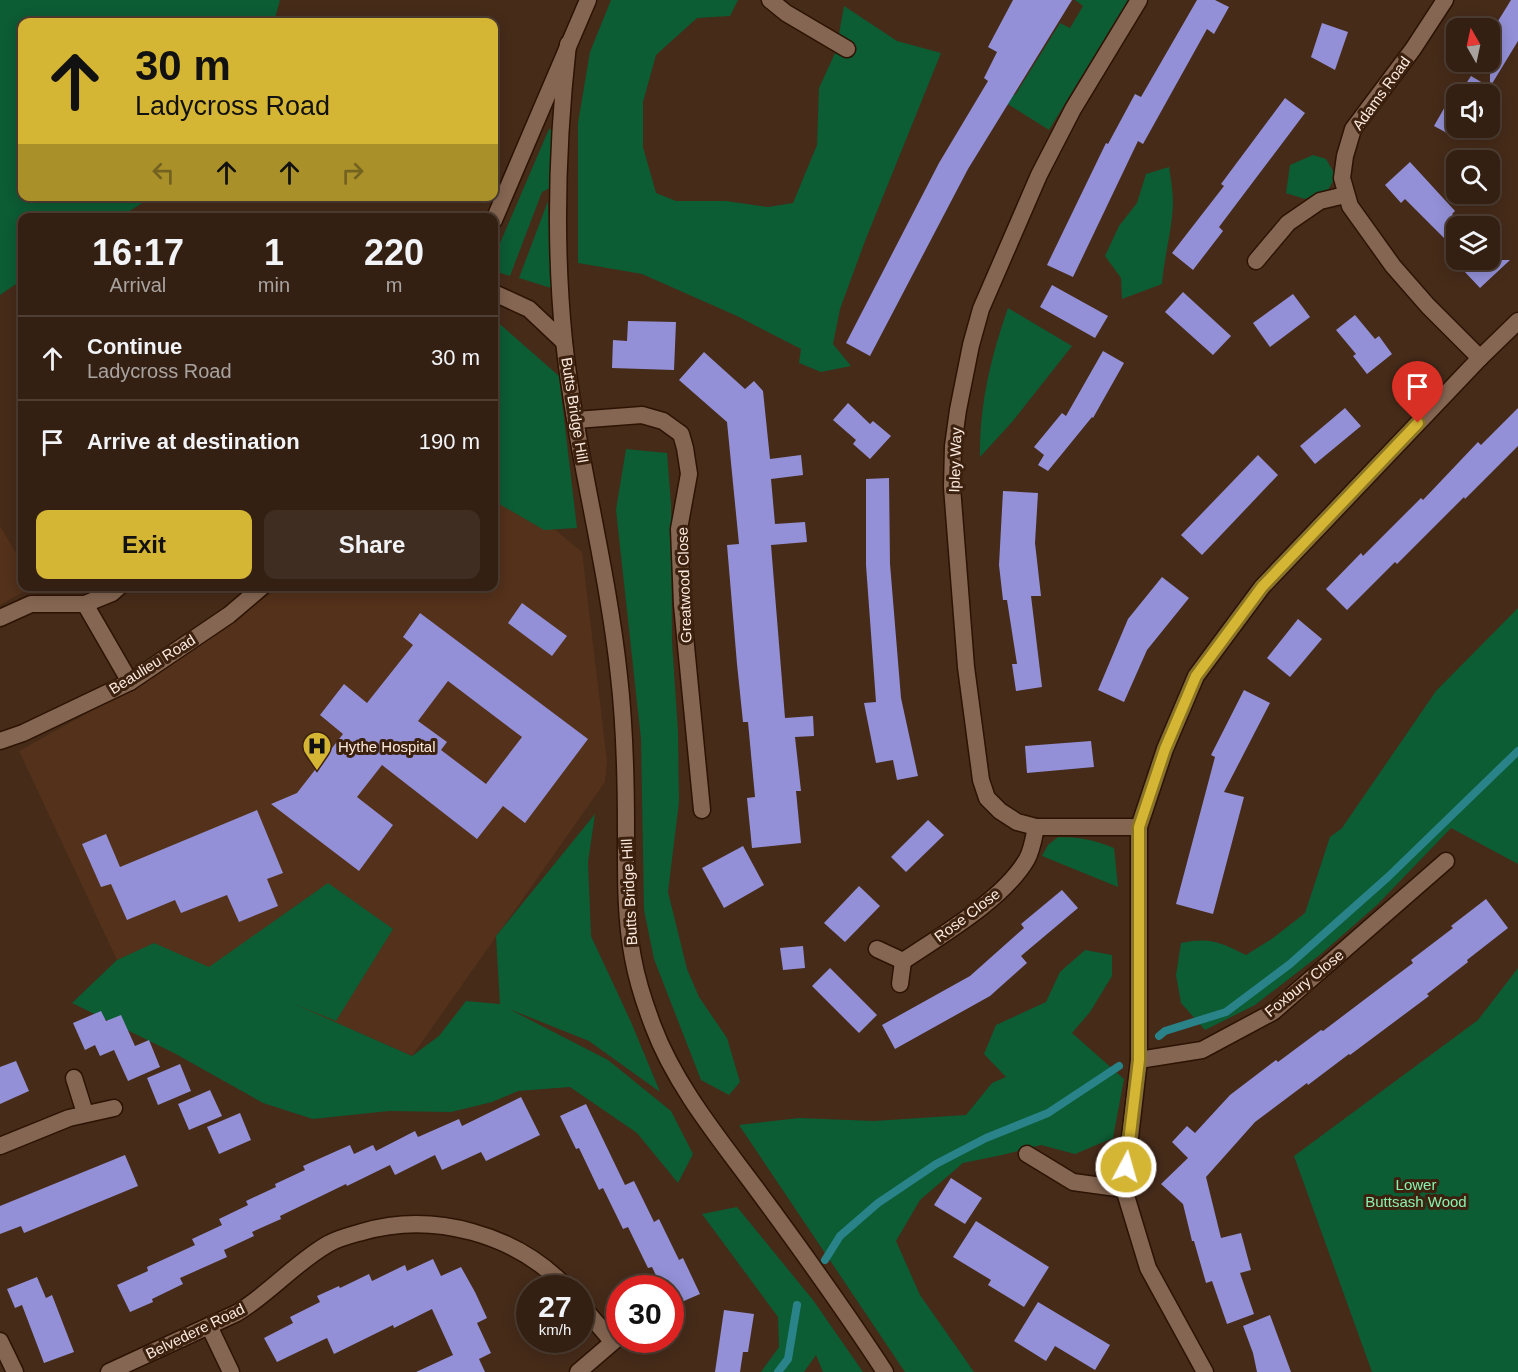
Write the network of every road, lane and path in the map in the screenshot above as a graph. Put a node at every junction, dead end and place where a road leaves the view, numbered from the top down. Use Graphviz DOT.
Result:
graph roads {
  1 [pos="588,0"];
  2 [pos="770,0"];
  3 [pos="1139,0"];
  4 [pos="1445,0"];
  5 [pos="568,44"];
  6 [pos="847,49"];
  7 [pos="1345,195"];
  8 [pos="497,213"];
  9 [pos="1256,261"];
  10 [pos="498,295"];
  11 [pos="1518,321"];
  12 [pos="564,342"];
  13 [pos="1480,358"];
  14 [pos="576,420"];
  15 [pos="114,591"];
  16 [pos="257,591"];
  17 [pos="85,604"];
  18 [pos="0,618"];
  19 [pos="130,681"];
  20 [pos="0,741"];
  21 [pos="702,810"];
  22 [pos="1036,827"];
  23 [pos="1139,827"];
  24 [pos="1446,861"];
  25 [pos="877,949"];
  26 [pos="903,961"];
  27 [pos="900,984"];
  28 [pos="1139,1060"];
  29 [pos="74,1078"];
  30 [pos="114,1108"];
  31 [pos="85,1113"];
  32 [pos="0,1146"];
  33 [pos="1027,1154"];
  34 [pos="1124,1189"];
  35 [pos="552,1275"];
  36 [pos="594,1317"];
  37 [pos="209,1326"];
  38 [pos="606,1329"];
  39 [pos="0,1341"];
  40 [pos="606,1347"];
  41 [pos="15,1372"];
  42 [pos="109,1372"];
  43 [pos="231,1372"];
  44 [pos="578,1372"];
  45 [pos="885,1372"];
  46 [pos="1205,1372"];
  1 -- 5 [label="street"];
  2 -- 6 [label="street"];
  3 -- 22 [label="street, Ipley Way"];
  4 -- 7 [label="street, Adams Road"];
  5 -- 8 [label="street"];
  5 -- 12 [label="street, Butts Bridge Hill"];
  7 -- 9 [label="street"];
  7 -- 13 [label="street, Adams Road"];
  10 -- 12 [label="street, Butts Bridge Hill"];
  11 -- 13 [label="street"];
  12 -- 14 [label="street, Butts Bridge Hill"];
  13 -- 23 [label="street"];
  14 -- 21 [label="street, Greatwood Close"];
  14 -- 45 [label="street, Butts Bridge Hill"];
  15 -- 17 [label="street"];
  16 -- 19 [label="street, Beaulieu Road"];
  17 -- 18 [label="street"];
  17 -- 19 [label="street"];
  19 -- 20 [label="street, Beaulieu Road"];
  22 -- 23 [label="street, Ipley Way"];
  22 -- 26 [label="street, Rose Close"];
  23 -- 28 [label="street"];
  24 -- 28 [label="street, Foxbury Close"];
  25 -- 26 [label="street"];
  26 -- 27 [label="street"];
  28 -- 34 [label="street"];
  29 -- 31 [label="street"];
  30 -- 31 [label="street"];
  31 -- 32 [label="street"];
  33 -- 34 [label="street"];
  34 -- 46 [label="street"];
  35 -- 37 [label="street, Belvedere Road"];
  36 -- 38 [label="street"];
  37 -- 42 [label="street, Belvedere Road"];
  37 -- 43 [label="street"];
  39 -- 41 [label="street"];
  40 -- 44 [label="street"];
}
